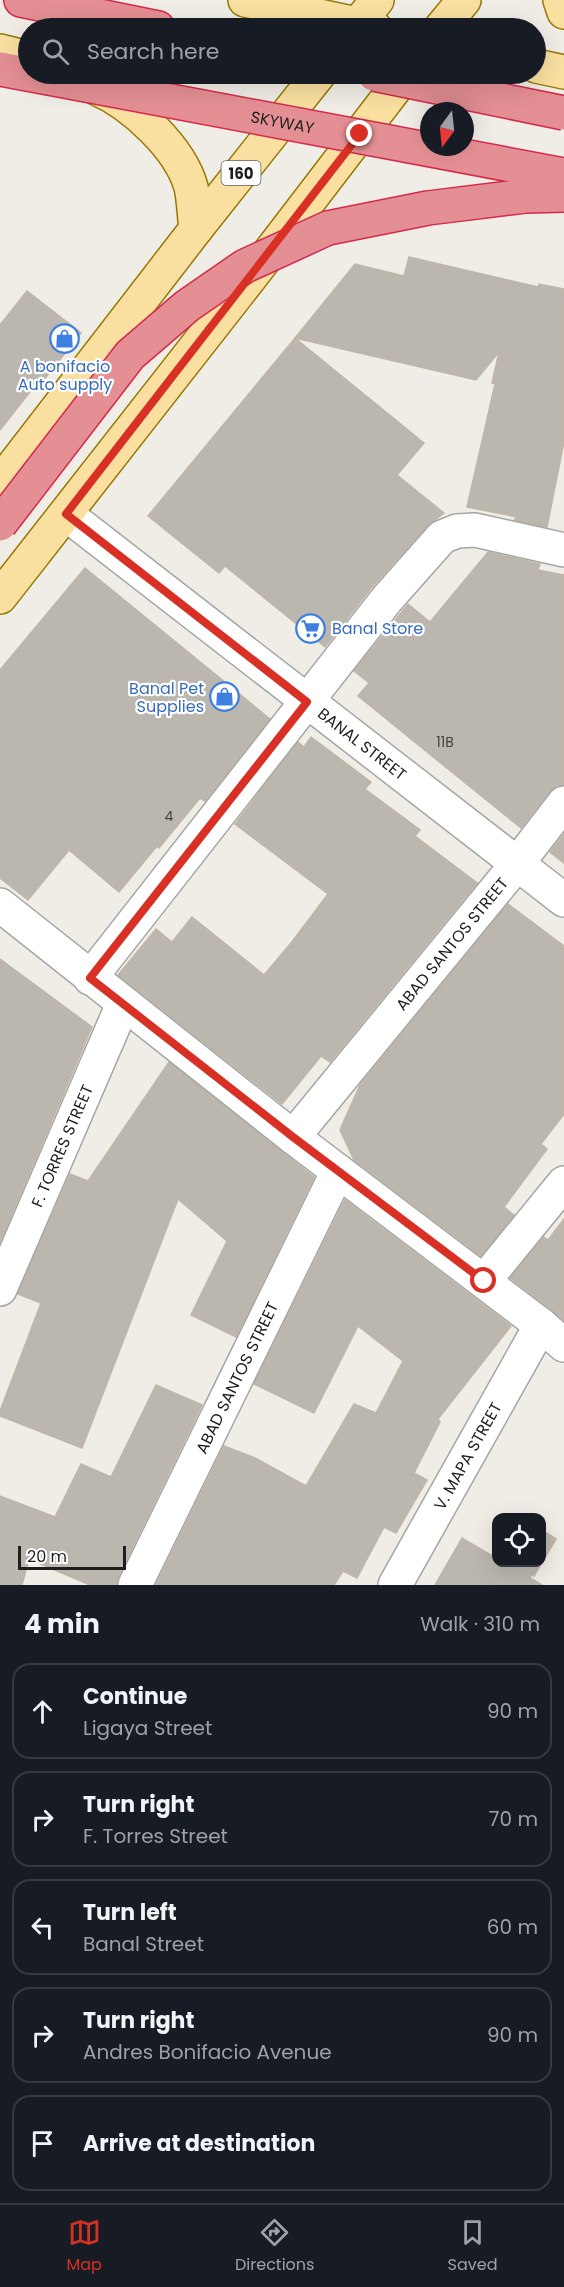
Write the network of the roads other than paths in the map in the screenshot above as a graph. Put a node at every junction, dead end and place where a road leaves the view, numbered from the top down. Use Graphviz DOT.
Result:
graph roads {
  1 [pos="21,0"];
  2 [pos="245,0"];
  3 [pos="464,0"];
  4 [pos="560,0"];
  5 [pos="564,12"];
  6 [pos="109,18"];
  7 [pos="354,18"];
  8 [pos="449,18"];
  9 [pos="546,68"];
  10 [pos="564,72"];
  11 [pos="86,84"];
  12 [pos="133,84"];
  13 [pos="143,84"];
  14 [pos="311,84"];
  15 [pos="398,84"];
  16 [pos="423,84"];
  17 [pos="564,113"];
  18 [pos="285,116"];
  19 [pos="360,134"];
  20 [pos="564,175"];
  21 [pos="564,182"];
  22 [pos="564,195"];
  23 [pos="196,229"];
  24 [pos="0,483"];
  25 [pos="66,514"];
  26 [pos="0,524"];
  27 [pos="564,550"];
  28 [pos="0,597"];
  29 [pos="307,702"];
  30 [pos="564,803"];
  31 [pos="517,864"];
  32 [pos="564,900"];
  33 [pos="0,905"];
  34 [pos="90,978"];
  35 [pos="123,1004"];
  36 [pos="293,1137"];
  37 [pos="339,1171"];
  38 [pos="564,1183"];
  39 [pos="484,1281"];
  40 [pos="0,1289"];
  41 [pos="553,1335"];
  42 [pos="135,1585"];
  43 [pos="395,1585"];
  1 -- 6 [label="highway"];
  2 -- 7 [label="main road"];
  3 -- 8 [label="main road"];
  4 -- 5 [label="main road"];
  9 -- 10 [label="main road"];
  11 -- 23 [label="main road"];
  12 -- 20 [label="highway, SKYWAY, bridge"];
  13 -- 18 [label="main road"];
  14 -- 18 [label="main road, 160"];
  15 -- 19 [label="main road"];
  16 -- 17 [label="highway, bridge"];
  18 -- 19 [label="main road"];
  18 -- 23 [label="main road, 160"];
  19 -- 21 [label="main road"];
  19 -- 25 [label="main road"];
  22 -- 26 [label="highway, bridge"];
  23 -- 24 [label="main road, 160"];
  25 -- 28 [label="main road"];
  25 -- 29 [label="street, BANAL STREET"];
  27 -- 29 [label="street"];
  29 -- 31 [label="street, BANAL STREET"];
  29 -- 34 [label="street"];
  30 -- 31 [label="street, ABAD SANTOS STREET"];
  31 -- 32 [label="street, BANAL STREET"];
  31 -- 36 [label="street, ABAD SANTOS STREET"];
  33 -- 34 [label="street"];
  34 -- 35 [label="street"];
  35 -- 36 [label="street"];
  35 -- 40 [label="street, F. TORRES STREET"];
  36 -- 37 [label="street"];
  37 -- 39 [label="street"];
  37 -- 42 [label="street, ABAD SANTOS STREET"];
  38 -- 39 [label="street"];
  39 -- 41 [label="street"];
  41 -- 43 [label="street, V. MAPA STREET"];
}
